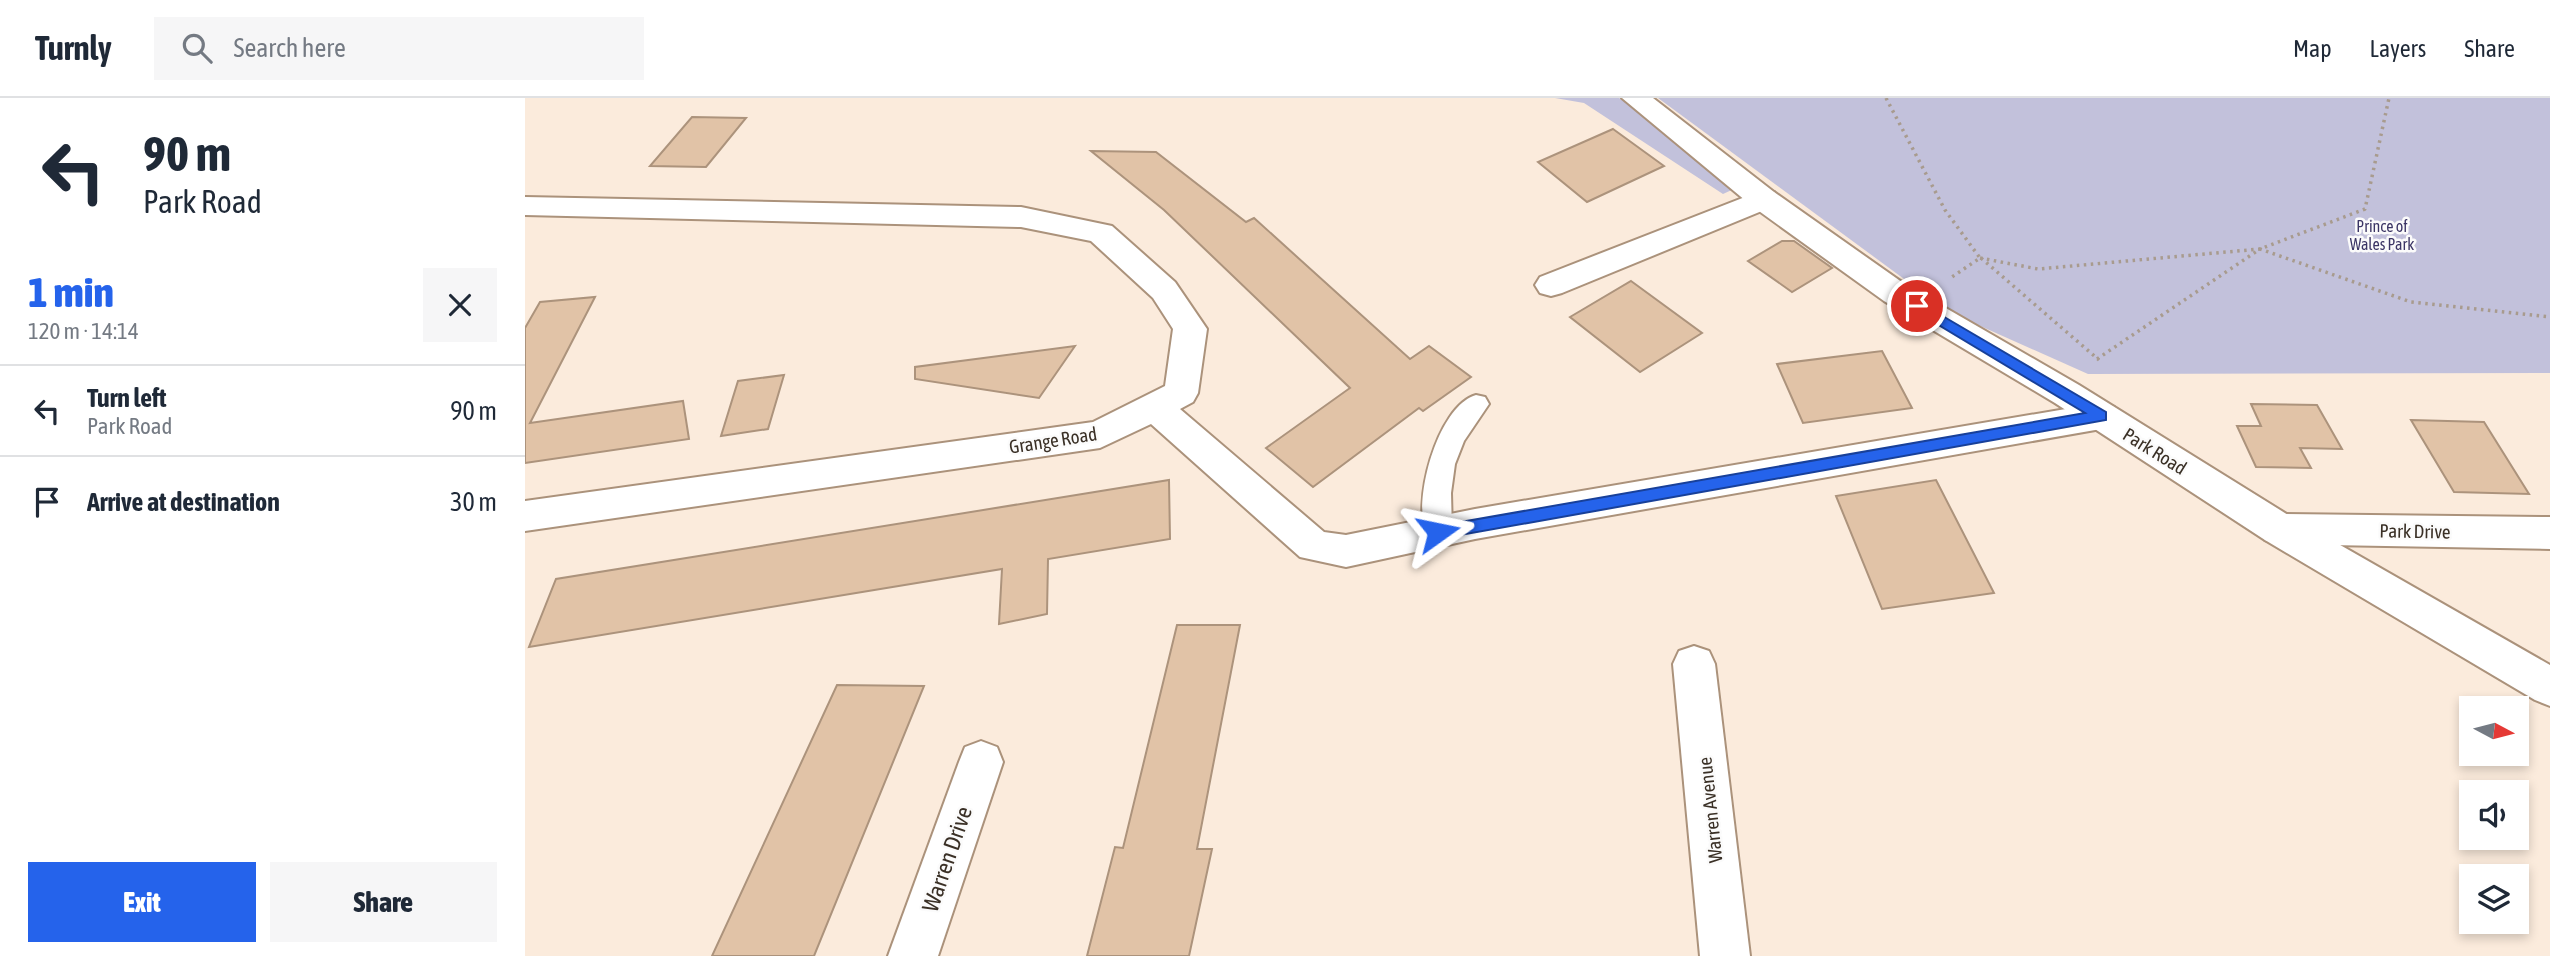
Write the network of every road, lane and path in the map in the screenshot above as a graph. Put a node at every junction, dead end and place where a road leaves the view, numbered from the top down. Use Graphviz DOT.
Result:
graph roads {
  1 [pos="1636,98"];
  2 [pos="1886,98"];
  3 [pos="2389,98"];
  4 [pos="1763,199"];
  5 [pos="530,213"];
  6 [pos="2260,249"];
  7 [pos="1980,258"];
  8 [pos="1947,280"];
  9 [pos="1551,285"];
  10 [pos="2550,317"];
  11 [pos="2097,359"];
  12 [pos="1476,404"];
  13 [pos="1155,407"];
  14 [pos="2101,416"];
  15 [pos="525,516"];
  16 [pos="2279,530"];
  17 [pos="1438,532"];
  18 [pos="2550,533"];
  19 [pos="1694,664"];
  20 [pos="2550,687"];
  21 [pos="981,762"];
  22 [pos="913,956"];
  23 [pos="1725,956"];
  1 -- 4 [label="street, Park Road"];
  2 -- 7 [label="path"];
  3 -- 6 [label="path"];
  4 -- 9 [label="street"];
  4 -- 14 [label="street, Park Road"];
  5 -- 13 [label="street, Grange Road"];
  6 -- 7 [label="path"];
  6 -- 10 [label="path"];
  6 -- 11 [label="path"];
  7 -- 8 [label="path"];
  12 -- 17 [label="lane"];
  13 -- 15 [label="street, Grange Road"];
  13 -- 17 [label="street"];
  14 -- 16 [label="street, Park Road"];
  14 -- 17 [label="street"];
  16 -- 18 [label="street, Park Drive"];
  16 -- 20 [label="street, Park Road"];
  19 -- 23 [label="street, Warren Avenue"];
  21 -- 22 [label="street, Warren Drive"];
}
